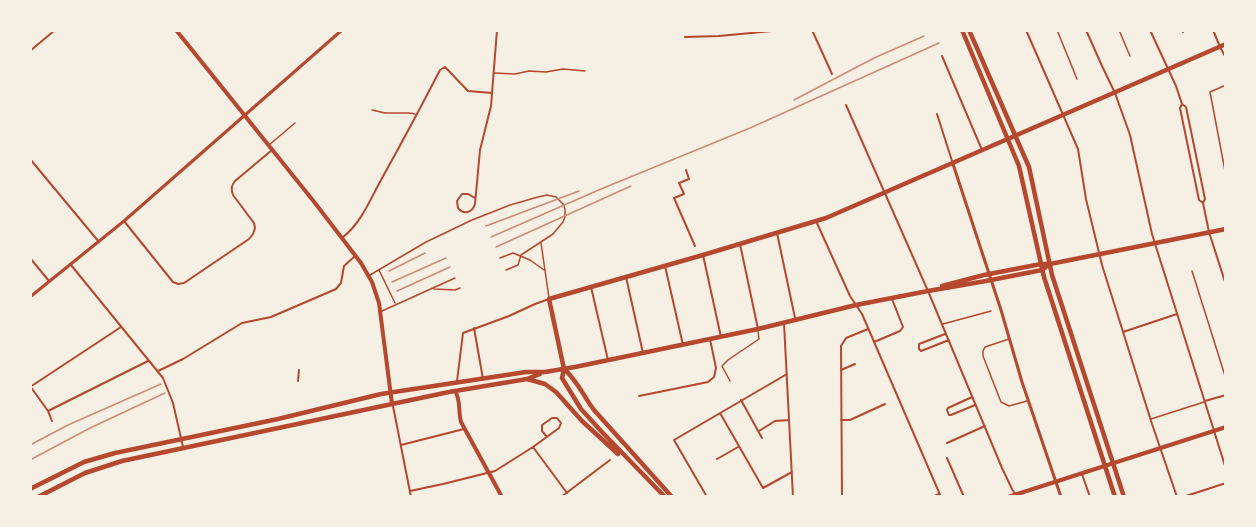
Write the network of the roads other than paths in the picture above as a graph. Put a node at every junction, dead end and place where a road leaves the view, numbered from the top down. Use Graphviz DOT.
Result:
graph roads {
  1 [pos="54,30"];
  2 [pos="176,30"];
  3 [pos="342,30"];
  4 [pos="496,30"];
  5 [pos="783,30"];
  6 [pos="812,30"];
  7 [pos="962,30"];
  8 [pos="969,30"];
  9 [pos="1026,30"];
  10 [pos="1057,30"];
  11 [pos="1086,30"];
  12 [pos="1119,30"];
  13 [pos="1150,30"];
  14 [pos="1213,30"];
  15 [pos="685,38"];
  16 [pos="1226,44"];
  17 [pos="1220,47"];
  18 [pos="30,51"];
  19 [pos="942,56"];
  20 [pos="1130,56"];
  21 [pos="1226,58"];
  22 [pos="1167,70"];
  23 [pos="585,71"];
  24 [pos="494,74"];
  25 [pos="832,74"];
  26 [pos="1077,79"];
  27 [pos="1226,85"];
  28 [pos="492,93"];
  29 [pos="1115,93"];
  30 [pos="1182,104"];
  31 [pos="846,105"];
  32 [pos="372,110"];
  33 [pos="937,114"];
  34 [pos="244,115"];
  35 [pos="417,115"];
  36 [pos="1063,115"];
  37 [pos="295,123"];
  38 [pos="1016,136"];
  39 [pos="1009,139"];
  40 [pos="268,145"];
  41 [pos="272,150"];
  42 [pos="983,151"];
  43 [pos="30,159"];
  44 [pos="953,164"];
  45 [pos="686,170"];
  46 [pos="1226,176"];
  47 [pos="885,193"];
  48 [pos="476,198"];
  49 [pos="1203,203"];
  50 [pos="124,221"];
  51 [pos="816,221"];
  52 [pos="1226,228"];
  53 [pos="1209,232"];
  54 [pos="777,233"];
  55 [pos="342,238"];
  56 [pos="99,242"];
  57 [pos="541,243"];
  58 [pos="1155,243"];
  59 [pos="740,244"];
  60 [pos="695,246"];
  61 [pos="521,255"];
  62 [pos="703,255"];
  63 [pos="1100,255"];
  64 [pos="356,256"];
  65 [pos="30,258"];
  66 [pos="500,258"];
  67 [pos="71,264"];
  68 [pos="1050,264"];
  69 [pos="665,266"];
  70 [pos="1226,266"];
  71 [pos="1042,267"];
  72 [pos="1220,267"];
  73 [pos="379,269"];
  74 [pos="506,270"];
  75 [pos="544,270"];
  76 [pos="1192,271"];
  77 [pos="369,276"];
  78 [pos="626,277"];
  79 [pos="990,277"];
  80 [pos="455,279"];
  81 [pos="49,281"];
  82 [pos="1226,285"];
  83 [pos="591,287"];
  84 [pos="460,288"];
  85 [pos="430,290"];
  86 [pos="928,291"];
  87 [pos="30,297"];
  88 [pos="892,298"];
  89 [pos="549,299"];
  90 [pos="395,305"];
  91 [pos="856,305"];
  92 [pos="380,311"];
  93 [pos="991,311"];
  94 [pos="1177,314"];
  95 [pos="795,319"];
  96 [pos="784,322"];
  97 [pos="942,325"];
  98 [pos="122,327"];
  99 [pos="474,328"];
  100 [pos="758,329"];
  101 [pos="868,329"];
  102 [pos="1123,332"];
  103 [pos="946,333"];
  104 [pos="721,337"];
  105 [pos="710,339"];
  106 [pos="1009,339"];
  107 [pos="949,340"];
  108 [pos="874,342"];
  109 [pos="682,345"];
  110 [pos="643,353"];
  111 [pos="608,360"];
  112 [pos="149,361"];
  113 [pos="855,364"];
  114 [pos="564,369"];
  115 [pos="299,370"];
  116 [pos="841,370"];
  117 [pos="158,371"];
  118 [pos="545,372"];
  119 [pos="787,374"];
  120 [pos="483,379"];
  121 [pos="527,379"];
  122 [pos="1226,379"];
  123 [pos="298,381"];
  124 [pos="730,381"];
  125 [pos="457,383"];
  126 [pos="30,386"];
  127 [pos="455,391"];
  128 [pos="391,393"];
  129 [pos="1226,395"];
  130 [pos="639,396"];
  131 [pos="972,397"];
  132 [pos="741,400"];
  133 [pos="1028,401"];
  134 [pos="1205,401"];
  135 [pos="392,404"];
  136 [pos="885,404"];
  137 [pos="976,405"];
  138 [pos="48,411"];
  139 [pos="720,413"];
  140 [pos="1150,419"];
  141 [pos="790,420"];
  142 [pos="842,420"];
  143 [pos="52,421"];
  144 [pos="985,426"];
  145 [pos="1226,427"];
  146 [pos="464,429"];
  147 [pos="759,431"];
  148 [pos="1214,431"];
  149 [pos="547,437"];
  150 [pos="762,438"];
  151 [pos="181,440"];
  152 [pos="947,443"];
  153 [pos="401,445"];
  154 [pos="183,447"];
  155 [pos="534,447"];
  156 [pos="738,447"];
  157 [pos="1161,447"];
  158 [pos="947,458"];
  159 [pos="717,459"];
  160 [pos="610,460"];
  161 [pos="1112,463"];
  162 [pos="1105,466"];
  163 [pos="637,468"];
  164 [pos="1226,469"];
  165 [pos="793,472"];
  166 [pos="489,473"];
  167 [pos="1082,474"];
  168 [pos="1056,482"];
  169 [pos="1226,483"];
  170 [pos="30,489"];
  171 [pos="410,490"];
  172 [pos="49,491"];
  173 [pos="567,493"];
  174 [pos="940,495"];
  175 [pos="667,496"];
  176 [pos="1016,496"];
  177 [pos="38,497"];
  178 [pos="46,497"];
  179 [pos="411,497"];
  180 [pos="502,497"];
  181 [pos="561,497"];
  182 [pos="707,497"];
  183 [pos="793,497"];
  184 [pos="842,497"];
  185 [pos="932,497"];
  186 [pos="964,497"];
  187 [pos="1008,497"];
  188 [pos="1061,497"];
  189 [pos="1090,497"];
  190 [pos="1115,497"];
  191 [pos="1124,497"];
  192 [pos="1178,497"];
  193 [pos="1183,497"];
  1 -- 18 [label="street"];
  2 -- 34 [label="main road"];
  3 -- 34 [label="street"];
  4 -- 24 [label="street"];
  5 -- 15 [label="street"];
  6 -- 25 [label="street"];
  7 -- 39 [label="main road"];
  8 -- 38 [label="main road"];
  9 -- 36 [label="street"];
  10 -- 26 [label="lane"];
  11 -- 29 [label="street"];
  12 -- 20 [label="lane"];
  13 -- 22 [label="street"];
  14 -- 17 [label="street"];
  16 -- 17 [label="main road"];
  17 -- 21 [label="street"];
  17 -- 22 [label="main road"];
  19 -- 42 [label="street"];
  22 -- 29 [label="main road"];
  22 -- 30 [label="street"];
  23 -- 24 [label="lane"];
  24 -- 28 [label="street"];
  27 -- 46 [label="lane"];
  28 -- 35 [label="street"];
  28 -- 48 [label="street"];
  29 -- 36 [label="main road"];
  29 -- 58 [label="street"];
  30 -- 49 [label="street"];
  30 -- 49 [label="street"];
  31 -- 47 [label="street"];
  32 -- 35 [label="lane"];
  33 -- 44 [label="street"];
  34 -- 40 [label="main road"];
  34 -- 50 [label="street"];
  35 -- 55 [label="street"];
  36 -- 38 [label="main road"];
  36 -- 63 [label="street"];
  37 -- 40 [label="lane"];
  38 -- 39 [label="main road"];
  38 -- 68 [label="main road"];
  39 -- 42 [label="main road"];
  39 -- 71 [label="main road"];
  40 -- 41 [label="main road"];
  41 -- 50 [label="street"];
  41 -- 55 [label="main road"];
  42 -- 44 [label="main road"];
  43 -- 56 [label="street"];
  44 -- 47 [label="main road"];
  44 -- 79 [label="street"];
  45 -- 60 [label="street"];
  47 -- 51 [label="main road"];
  47 -- 86 [label="street"];
  48 -- 48 [label="street"];
  49 -- 53 [label="street"];
  50 -- 56 [label="street"];
  51 -- 54 [label="main road"];
  51 -- 91 [label="street"];
  52 -- 53 [label="main road"];
  53 -- 58 [label="main road"];
  53 -- 72 [label="street"];
  54 -- 59 [label="main road"];
  54 -- 95 [label="street"];
  55 -- 64 [label="main road"];
  56 -- 67 [label="street"];
  57 -- 61 [label="lane"];
  57 -- 73 [label="lane"];
  57 -- 75 [label="lane"];
  58 -- 63 [label="main road"];
  58 -- 94 [label="street"];
  59 -- 62 [label="main road"];
  59 -- 100 [label="street"];
  61 -- 66 [label="lane"];
  61 -- 74 [label="lane"];
  61 -- 75 [label="lane"];
  62 -- 69 [label="main road"];
  62 -- 104 [label="street"];
  63 -- 68 [label="main road"];
  63 -- 102 [label="street"];
  64 -- 77 [label="main road"];
  64 -- 117 [label="street"];
  65 -- 81 [label="street"];
  67 -- 81 [label="street"];
  67 -- 98 [label="street"];
  68 -- 71 [label="main road"];
  68 -- 161 [label="main road"];
  69 -- 78 [label="main road"];
  69 -- 109 [label="street"];
  70 -- 72 [label="lane"];
  71 -- 79 [label="main road"];
  71 -- 162 [label="main road"];
  72 -- 82 [label="street"];
  73 -- 77 [label="lane"];
  73 -- 90 [label="lane"];
  75 -- 89 [label="lane"];
  76 -- 122 [label="lane"];
  77 -- 92 [label="main road"];
  78 -- 83 [label="main road"];
  78 -- 110 [label="street"];
  79 -- 86 [label="main road"];
  79 -- 106 [label="street"];
  80 -- 85 [label="lane"];
  81 -- 87 [label="street"];
  83 -- 89 [label="main road"];
  83 -- 111 [label="street"];
  84 -- 85 [label="lane"];
  85 -- 90 [label="lane"];
  86 -- 88 [label="main road"];
  86 -- 97 [label="street"];
  88 -- 91 [label="main road"];
  88 -- 108 [label="street"];
  89 -- 99 [label="street"];
  89 -- 114 [label="main road"];
  90 -- 92 [label="lane"];
  91 -- 95 [label="main road"];
  91 -- 101 [label="street"];
  92 -- 128 [label="main road"];
  93 -- 97 [label="lane"];
  94 -- 102 [label="street"];
  94 -- 134 [label="street"];
  95 -- 96 [label="main road"];
  96 -- 100 [label="main road"];
  96 -- 119 [label="street"];
  97 -- 103 [label="street"];
  98 -- 112 [label="street"];
  98 -- 126 [label="street"];
  99 -- 120 [label="street"];
  99 -- 125 [label="street"];
  100 -- 104 [label="main road"];
  100 -- 124 [label="lane"];
  101 -- 108 [label="street"];
  101 -- 116 [label="street"];
  102 -- 140 [label="street"];
  103 -- 107 [label="street"];
  103 -- 107 [label="street"];
  104 -- 105 [label="main road"];
  105 -- 109 [label="main road"];
  105 -- 130 [label="street"];
  106 -- 133 [label="street"];
  106 -- 133 [label="lane"];
  107 -- 131 [label="street"];
  108 -- 174 [label="street"];
  109 -- 110 [label="main road"];
  110 -- 111 [label="main road"];
  111 -- 114 [label="main road"];
  112 -- 117 [label="street"];
  112 -- 138 [label="street"];
  113 -- 116 [label="street"];
  114 -- 118 [label="main road"];
  114 -- 163 [label="main road"];
  114 -- 175 [label="main road"];
  115 -- 123 [label="street"];
  116 -- 142 [label="street"];
  117 -- 151 [label="street"];
  118 -- 120 [label="main road"];
  118 -- 121 [label="main road"];
  119 -- 132 [label="street"];
  119 -- 141 [label="street"];
  120 -- 125 [label="main road"];
  121 -- 127 [label="main road"];
  121 -- 163 [label="main road"];
  125 -- 128 [label="main road"];
  126 -- 138 [label="street"];
  127 -- 135 [label="main road"];
  127 -- 146 [label="main road"];
  128 -- 135 [label="main road"];
  128 -- 151 [label="main road"];
  129 -- 134 [label="street"];
  131 -- 137 [label="street"];
  131 -- 137 [label="street"];
  132 -- 139 [label="street"];
  132 -- 147 [label="street"];
  133 -- 168 [label="street"];
  134 -- 140 [label="lane"];
  134 -- 148 [label="street"];
  135 -- 153 [label="street"];
  135 -- 154 [label="main road"];
  136 -- 142 [label="street"];
  137 -- 144 [label="street"];
  138 -- 143 [label="street"];
  139 -- 156 [label="street"];
  139 -- 182 [label="street"];
  140 -- 157 [label="street"];
  141 -- 147 [label="street"];
  141 -- 165 [label="street"];
  142 -- 184 [label="street"];
  144 -- 152 [label="street"];
  144 -- 176 [label="street"];
  145 -- 148 [label="main road"];
  146 -- 153 [label="street"];
  146 -- 166 [label="main road"];
  147 -- 150 [label="street"];
  148 -- 157 [label="main road"];
  148 -- 164 [label="street"];
  149 -- 149 [label="street"];
  149 -- 155 [label="street"];
  151 -- 154 [label="street"];
  151 -- 170 [label="main road"];
  153 -- 171 [label="street"];
  154 -- 172 [label="main road"];
  155 -- 166 [label="street"];
  155 -- 173 [label="street"];
  156 -- 159 [label="street"];
  156 -- 165 [label="street"];
  157 -- 161 [label="main road"];
  157 -- 192 [label="street"];
  158 -- 186 [label="street"];
  160 -- 173 [label="street"];
  161 -- 162 [label="main road"];
  161 -- 191 [label="main road"];
  162 -- 167 [label="main road"];
  162 -- 190 [label="main road"];
  163 -- 175 [label="main road"];
  165 -- 183 [label="street"];
  166 -- 171 [label="street"];
  166 -- 180 [label="main road"];
  167 -- 168 [label="main road"];
  167 -- 189 [label="street"];
  168 -- 176 [label="main road"];
  168 -- 188 [label="street"];
  169 -- 193 [label="street"];
  171 -- 179 [label="street"];
  172 -- 177 [label="main road"];
  172 -- 178 [label="main road"];
  173 -- 181 [label="street"];
  174 -- 185 [label="street"];
  176 -- 187 [label="main road"];
}
